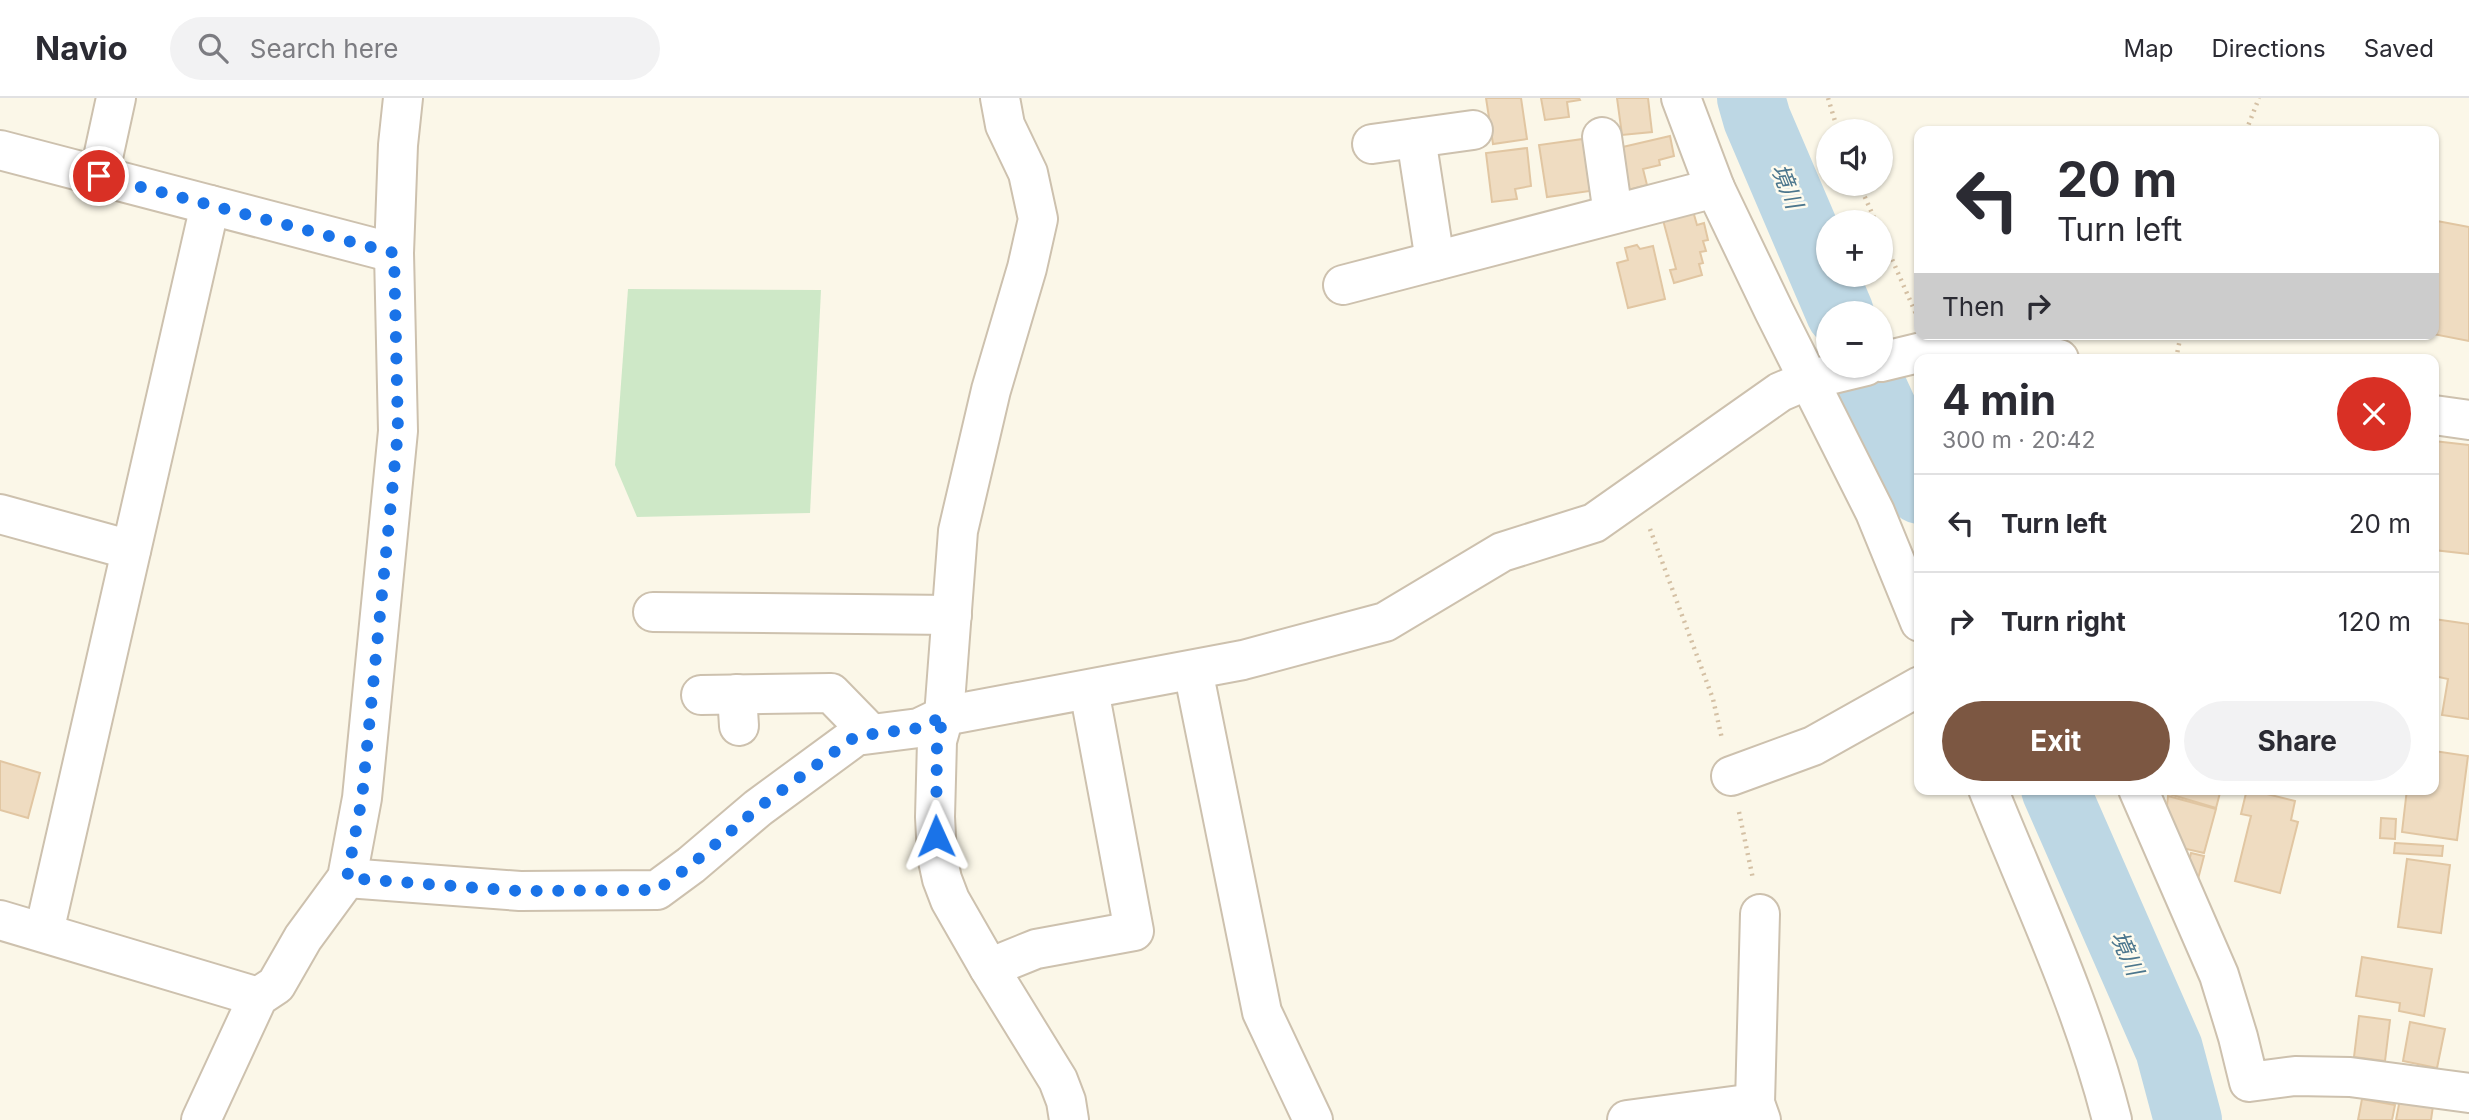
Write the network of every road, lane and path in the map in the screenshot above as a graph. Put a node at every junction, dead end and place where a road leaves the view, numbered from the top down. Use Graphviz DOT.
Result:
graph roads {
  1 [pos="116,98"];
  2 [pos="403,98"];
  3 [pos="1000,98"];
  4 [pos="1681,98"];
  5 [pos="1828,98"];
  6 [pos="2259,98"];
  7 [pos="1834,119"];
  8 [pos="2248,126"];
  9 [pos="1473,130"];
  10 [pos="1602,136"];
  11 [pos="1416,138"];
  12 [pos="1372,144"];
  13 [pos="0,150"];
  14 [pos="99,176"];
  15 [pos="1715,188"];
  16 [pos="210,205"];
  17 [pos="1613,214"];
  18 [pos="394,253"];
  19 [pos="1893,259"];
  20 [pos="1435,261"];
  21 [pos="1343,285"];
  22 [pos="1914,302"];
  23 [pos="1935,345"];
  24 [pos="2026,354"];
  25 [pos="1893,358"];
  26 [pos="1814,378"];
  27 [pos="2439,416"];
  28 [pos="2469,420"];
  29 [pos="1636,493"];
  30 [pos="0,514"];
  31 [pos="131,550"];
  32 [pos="1914,607"];
  33 [pos="653,612"];
  34 [pos="952,615"];
  35 [pos="1193,670"];
  36 [pos="1914,689"];
  37 [pos="1088,690"];
  38 [pos="726,705"];
  39 [pos="944,716"];
  40 [pos="870,733"];
  41 [pos="1731,776"];
  42 [pos="1990,795"];
  43 [pos="2141,795"];
  44 [pos="347,878"];
  45 [pos="1760,914"];
  46 [pos="0,920"];
  47 [pos="44,932"];
  48 [pos="989,968"];
  49 [pos="258,997"];
  50 [pos="2469,1093"];
  51 [pos="1758,1112"];
  52 [pos="201,1120"];
  53 [pos="1069,1120"];
  54 [pos="1313,1120"];
  55 [pos="1627,1120"];
  56 [pos="2112,1120"];
  1 -- 14 [label="street"];
  2 -- 18 [label="street"];
  3 -- 34 [label="street"];
  4 -- 15 [label="street"];
  5 -- 7 [label="path"];
  6 -- 8 [label="path"];
  9 -- 11 [label="street"];
  10 -- 17 [label="street"];
  11 -- 12 [label="street"];
  11 -- 20 [label="street"];
  13 -- 14 [label="street"];
  14 -- 16 [label="street"];
  15 -- 17 [label="street"];
  15 -- 26 [label="street"];
  16 -- 18 [label="street"];
  16 -- 31 [label="street"];
  17 -- 20 [label="street"];
  18 -- 44 [label="street"];
  19 -- 22 [label="path"];
  20 -- 21 [label="street"];
  23 -- 24 [label="street"];
  23 -- 25 [label="street"];
  26 -- 29 [label="street"];
  26 -- 32 [label="street"];
  27 -- 28 [label="street"];
  29 -- 35 [label="street"];
  29 -- 41 [label="path"];
  30 -- 31 [label="street"];
  31 -- 47 [label="street"];
  33 -- 34 [label="street"];
  34 -- 39 [label="street"];
  35 -- 37 [label="street"];
  35 -- 54 [label="street"];
  36 -- 41 [label="street"];
  37 -- 39 [label="street"];
  37 -- 48 [label="street"];
  38 -- 40 [label="street"];
  39 -- 40 [label="street"];
  39 -- 48 [label="street"];
  40 -- 44 [label="street"];
  41 -- 45 [label="path"];
  42 -- 56 [label="street"];
  43 -- 50 [label="street"];
  44 -- 49 [label="street"];
  45 -- 51 [label="street"];
  46 -- 47 [label="street"];
  47 -- 49 [label="street"];
  48 -- 53 [label="street"];
  49 -- 52 [label="street"];
  51 -- 55 [label="street"];
}
